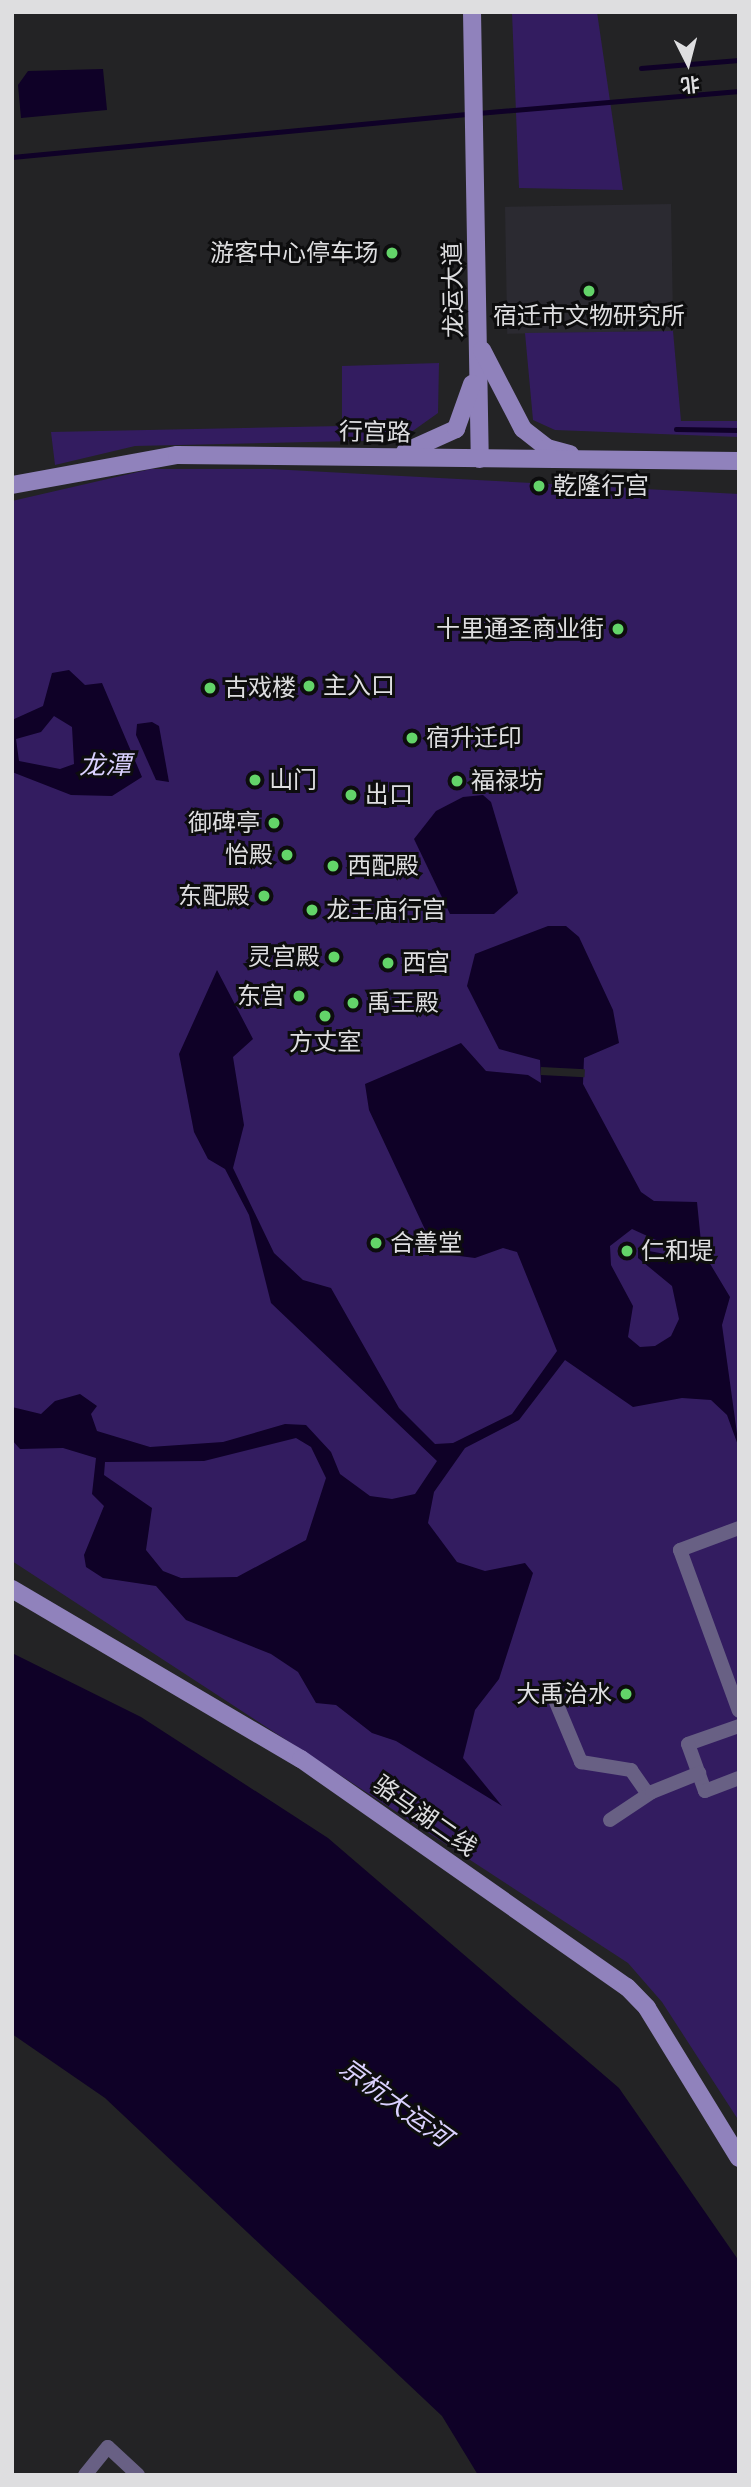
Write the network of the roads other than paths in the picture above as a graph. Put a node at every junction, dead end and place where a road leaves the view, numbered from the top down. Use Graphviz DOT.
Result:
graph roads {
  1 [pos="472,12"];
  2 [pos="478,347"];
  3 [pos="383,457"];
  4 [pos="480,460"];
  5 [pos="593,460"];
  6 [pos="739,461"];
  7 [pos="12,485"];
  8 [pos="739,1528"];
  9 [pos="12,1589"];
  10 [pos="553,1695"];
  11 [pos="739,1711"];
  12 [pos="739,1726"];
  13 [pos="699,1773"];
  14 [pos="739,1778"];
  15 [pos="648,1794"];
  16 [pos="610,1820"];
  17 [pos="739,2158"];
  18 [pos="85,2475"];
  19 [pos="138,2475"];
  1 -- 2 [label="street, 龙运大道"];
  2 -- 3 [label="street"];
  2 -- 4 [label="street, 龙运大道"];
  2 -- 5 [label="street"];
  3 -- 4 [label="street, 行宫路"];
  3 -- 7 [label="street, 行宫路"];
  4 -- 5 [label="street, 行宫路"];
  5 -- 6 [label="street, 行宫路"];
  8 -- 11 [label="street"];
  9 -- 17 [label="street, 骆马湖二线"];
  10 -- 15 [label="street"];
  12 -- 13 [label="street"];
  13 -- 14 [label="street"];
  13 -- 15 [label="street"];
  15 -- 16 [label="street"];
  18 -- 19 [label="street"];
}
